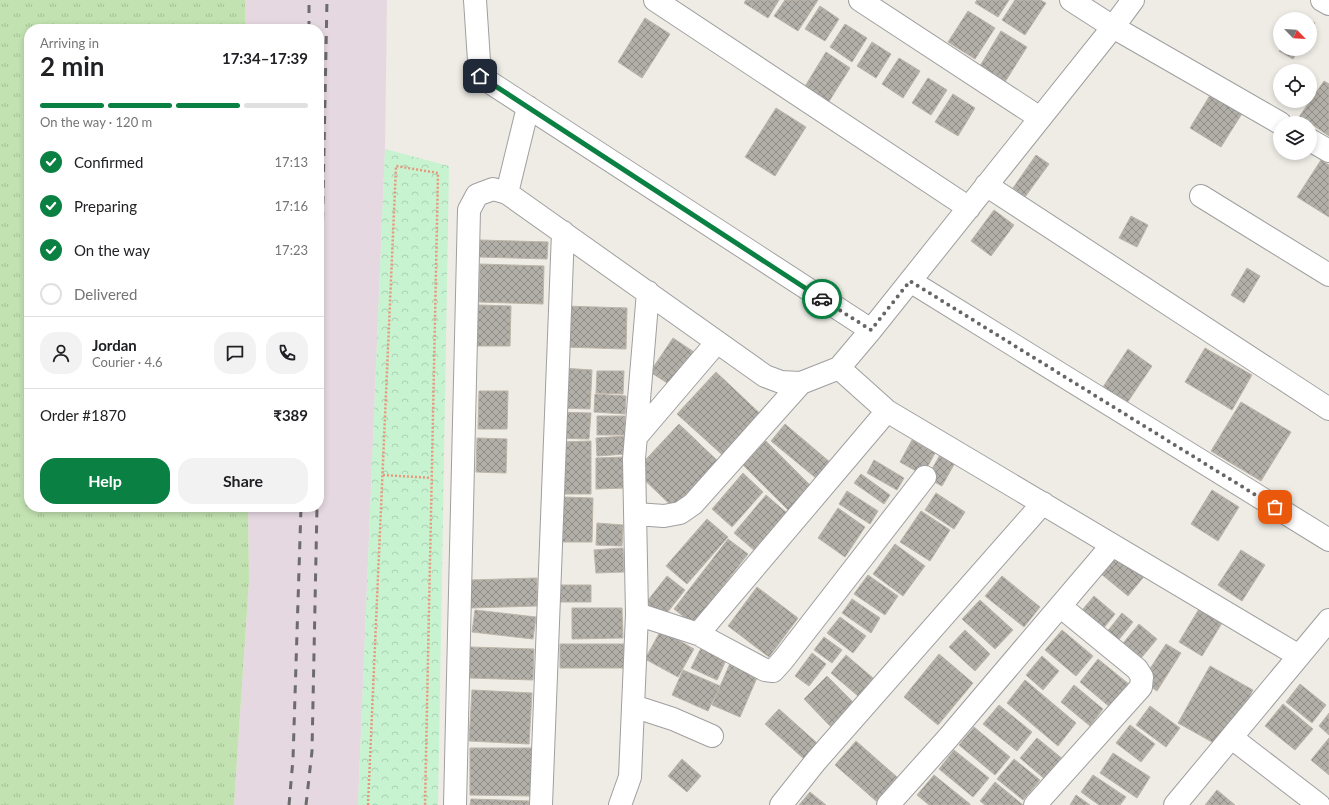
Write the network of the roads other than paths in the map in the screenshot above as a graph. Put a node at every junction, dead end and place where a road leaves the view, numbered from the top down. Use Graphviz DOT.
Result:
graph roads {
  1 [pos="475,0"];
  2 [pos="655,0"];
  3 [pos="860,0"];
  4 [pos="1071,0"];
  5 [pos="1133,0"];
  6 [pos="1322,0"];
  7 [pos="1329,4"];
  8 [pos="1113,28"];
  9 [pos="528,107"];
  10 [pos="1040,118"];
  11 [pos="1273,119"];
  12 [pos="1317,144"];
  13 [pos="1329,151"];
  14 [pos="986,186"];
  15 [pos="507,193"];
  16 [pos="1200,196"];
  17 [pos="969,208"];
  18 [pos="563,232"];
  19 [pos="1329,274"];
  20 [pos="910,281"];
  21 [pos="648,292"];
  22 [pos="871,330"];
  23 [pos="717,342"];
  24 [pos="839,368"];
  25 [pos="801,384"];
  26 [pos="1329,409"];
  27 [pos="887,411"];
  28 [pos="636,437"];
  29 [pos="925,477"];
  30 [pos="1043,503"];
  31 [pos="636,514"];
  32 [pos="1329,540"];
  33 [pos="1112,545"];
  34 [pos="1060,606"];
  35 [pos="637,614"];
  36 [pos="1329,620"];
  37 [pos="698,634"];
  38 [pos="1299,656"];
  39 [pos="633,706"];
  40 [pos="712,736"];
  41 [pos="1232,738"];
  42 [pos="455,805"];
  43 [pos="541,805"];
  44 [pos="620,805"];
  45 [pos="781,805"];
  46 [pos="888,805"];
  47 [pos="1035,805"];
  48 [pos="1175,805"];
  49 [pos="1319,805"];
  1 -- 9 [label="street"];
  2 -- 17 [label="street"];
  3 -- 10 [label="street"];
  4 -- 8 [label="street"];
  5 -- 8 [label="street"];
  6 -- 7 [label="street"];
  8 -- 10 [label="street"];
  8 -- 11 [label="street"];
  9 -- 15 [label="street"];
  9 -- 22 [label="street"];
  10 -- 14 [label="street"];
  12 -- 13 [label="street"];
  14 -- 17 [label="street"];
  14 -- 26 [label="street"];
  15 -- 18 [label="street"];
  15 -- 42 [label="street"];
  16 -- 19 [label="street"];
  17 -- 20 [label="street"];
  18 -- 21 [label="street"];
  18 -- 43 [label="street"];
  20 -- 22 [label="street"];
  20 -- 32 [label="street"];
  21 -- 23 [label="street"];
  21 -- 28 [label="street"];
  22 -- 24 [label="street"];
  23 -- 25 [label="street"];
  23 -- 28 [label="street"];
  24 -- 25 [label="street"];
  24 -- 27 [label="street"];
  25 -- 31 [label="street"];
  27 -- 30 [label="street"];
  27 -- 37 [label="street"];
  28 -- 31 [label="street"];
  29 -- 37 [label="street"];
  30 -- 33 [label="street"];
  30 -- 45 [label="street"];
  31 -- 35 [label="street"];
  33 -- 34 [label="street"];
  33 -- 38 [label="street"];
  34 -- 46 [label="street"];
  34 -- 47 [label="street"];
  35 -- 37 [label="street"];
  35 -- 39 [label="street"];
  36 -- 38 [label="street"];
  38 -- 41 [label="street"];
  39 -- 40 [label="street"];
  39 -- 44 [label="street"];
  41 -- 48 [label="street"];
  41 -- 49 [label="street"];
}
